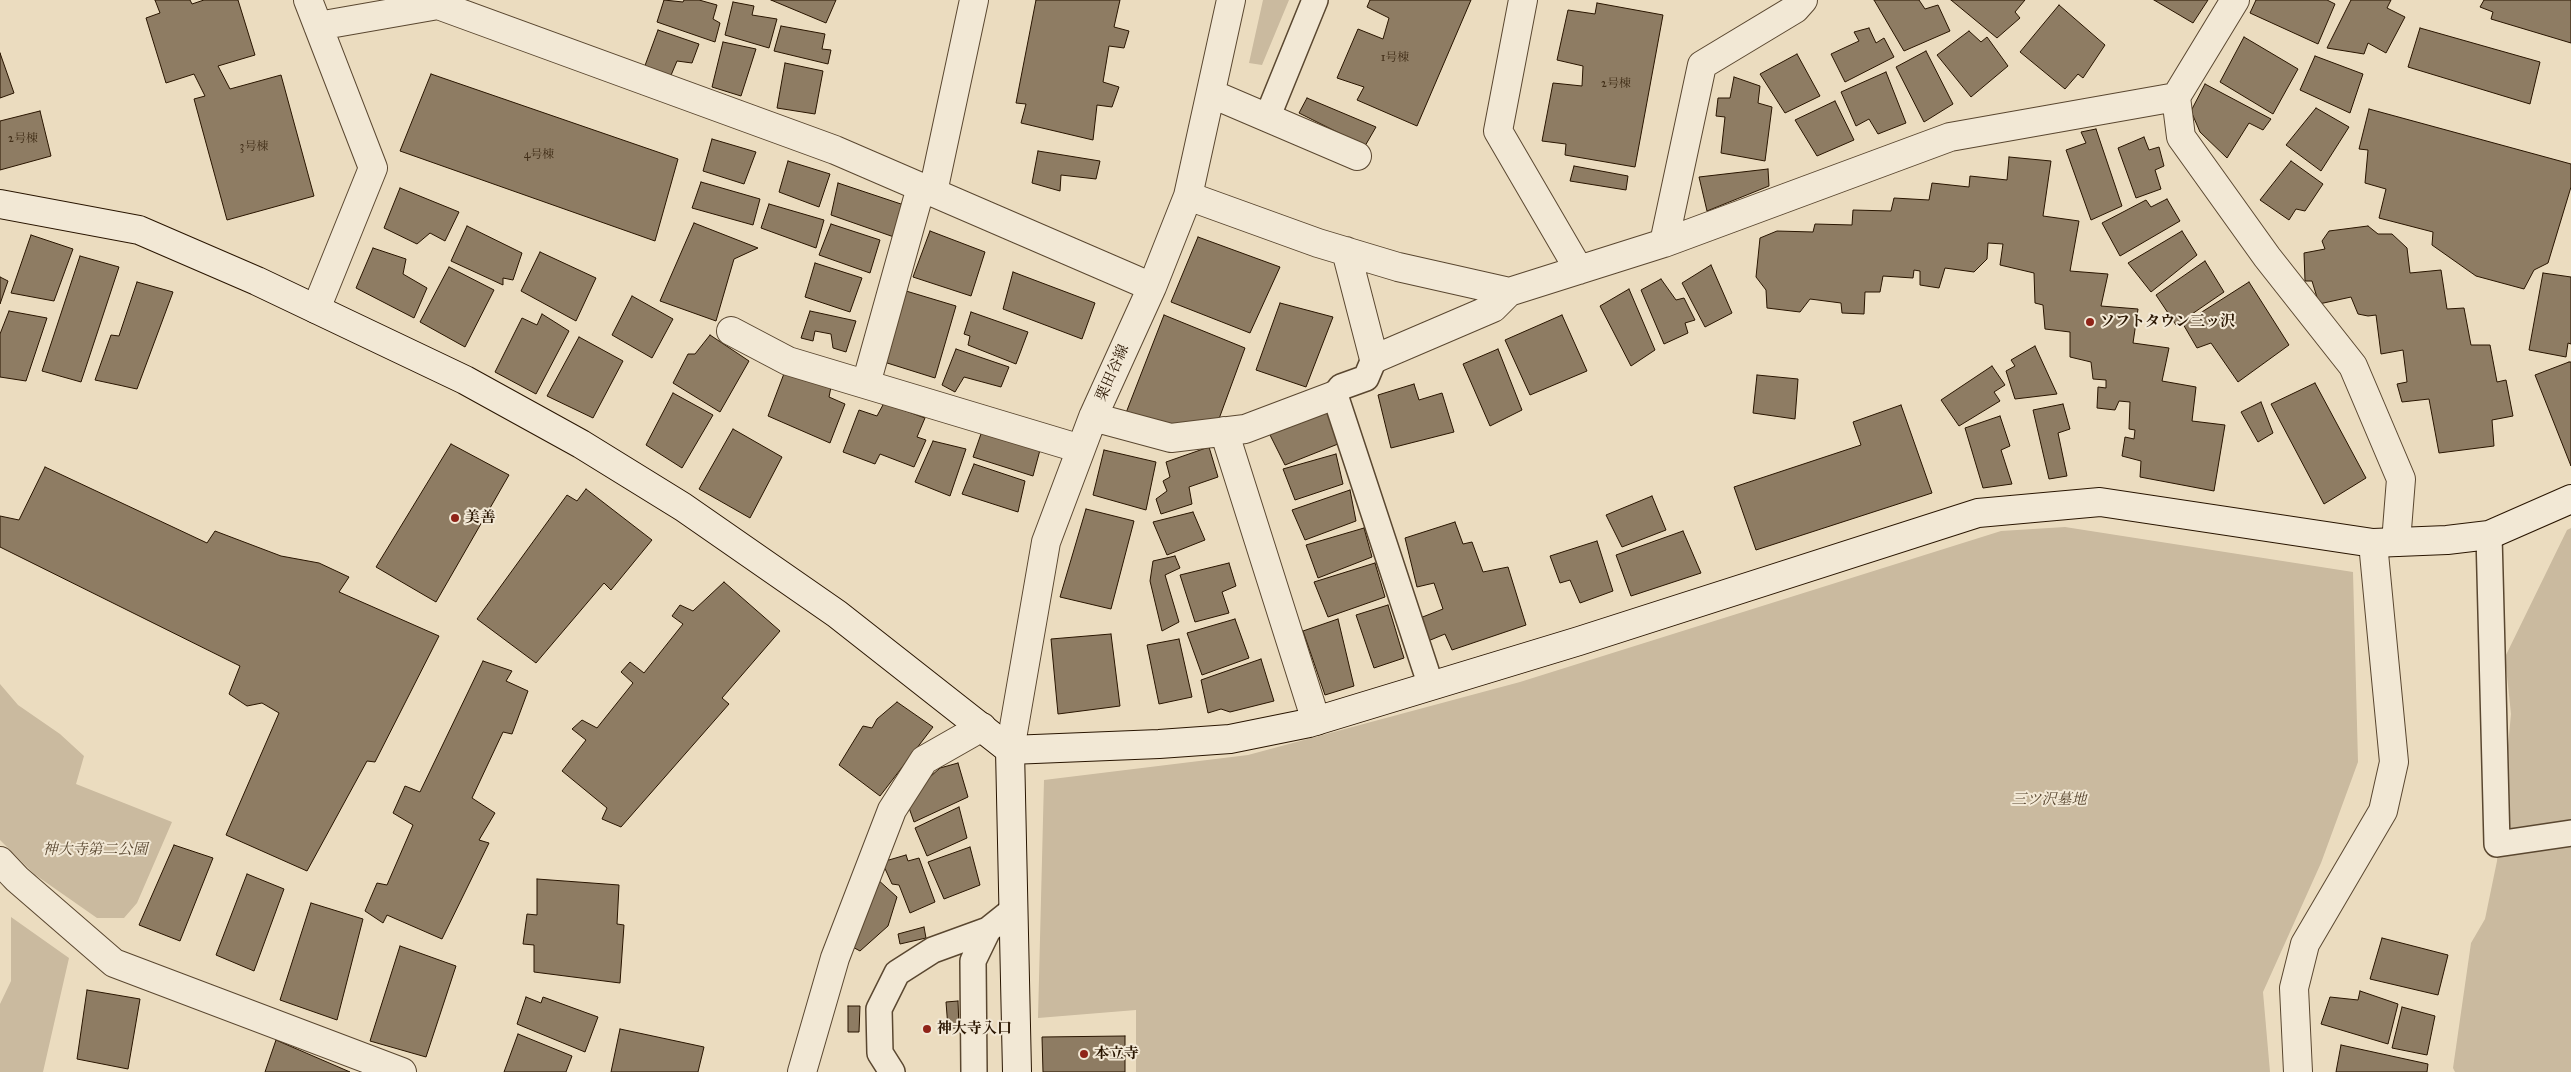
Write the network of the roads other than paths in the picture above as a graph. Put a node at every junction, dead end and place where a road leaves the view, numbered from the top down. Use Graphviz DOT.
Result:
graph roads {
  1 [pos="308,0"];
  2 [pos="974,0"];
  3 [pos="1231,0"];
  4 [pos="1315,0"];
  5 [pos="1523,0"];
  6 [pos="1804,0"];
  7 [pos="2235,0"];
  8 [pos="318,26"];
  9 [pos="1212,94"];
  10 [pos="2176,97"];
  11 [pos="1267,118"];
  12 [pos="1357,156"];
  13 [pos="927,190"];
  14 [pos="1188,196"];
  15 [pos="0,204"];
  16 [pos="1664,243"];
  17 [pos="1346,251"];
  18 [pos="1579,270"];
  19 [pos="1152,287"];
  20 [pos="1509,292"];
  21 [pos="316,309"];
  22 [pos="731,330"];
  23 [pos="1374,359"];
  24 [pos="866,384"];
  25 [pos="1335,395"];
  26 [pos="1093,417"];
  27 [pos="1224,431"];
  28 [pos="1082,448"];
  29 [pos="2571,499"];
  30 [pos="2488,535"];
  31 [pos="2384,542"];
  32 [pos="1431,686"];
  33 [pos="1316,721"];
  34 [pos="982,726"];
  35 [pos="1010,750"];
  36 [pos="2571,833"];
  37 [pos="0,861"];
  38 [pos="1013,910"];
  39 [pos="988,930"];
  40 [pos="402,1072"];
  41 [pos="802,1072"];
  42 [pos="892,1072"];
  43 [pos="974,1072"];
  44 [pos="1017,1072"];
  45 [pos="2298,1072"];
  1 -- 8 [label="street"];
  2 -- 13 [label="street"];
  3 -- 9 [label="street, 栗田谷線"];
  4 -- 11 [label="lane"];
  5 -- 18 [label="street"];
  6 -- 16 [label="street"];
  7 -- 10 [label="street"];
  8 -- 13 [label="street"];
  8 -- 21 [label="street"];
  9 -- 11 [label="street"];
  9 -- 14 [label="street, 栗田谷線"];
  10 -- 16 [label="street"];
  10 -- 31 [label="street"];
  11 -- 12 [label="street"];
  13 -- 19 [label="street"];
  13 -- 24 [label="street"];
  14 -- 17 [label="street"];
  14 -- 19 [label="street, 栗田谷線"];
  15 -- 21 [label="street"];
  16 -- 18 [label="street"];
  17 -- 20 [label="street"];
  17 -- 23 [label="street"];
  18 -- 20 [label="street"];
  19 -- 26 [label="street, 栗田谷線"];
  20 -- 23 [label="street"];
  21 -- 34 [label="street"];
  22 -- 24 [label="street"];
  23 -- 25 [label="lane"];
  24 -- 28 [label="street"];
  25 -- 27 [label="street"];
  25 -- 32 [label="lane"];
  26 -- 27 [label="street"];
  26 -- 28 [label="street, 栗田谷線"];
  27 -- 33 [label="street"];
  28 -- 35 [label="street, 栗田谷線"];
  29 -- 30 [label="street"];
  30 -- 31 [label="street"];
  30 -- 36 [label="lane"];
  31 -- 32 [label="street"];
  31 -- 45 [label="street"];
  32 -- 33 [label="street"];
  33 -- 35 [label="street"];
  34 -- 35 [label="street"];
  34 -- 41 [label="street"];
  35 -- 38 [label="street, 栗田谷線"];
  37 -- 40 [label="street"];
  38 -- 39 [label="lane"];
  38 -- 44 [label="street, 栗田谷線"];
  39 -- 42 [label="lane"];
  39 -- 43 [label="lane"];
}
